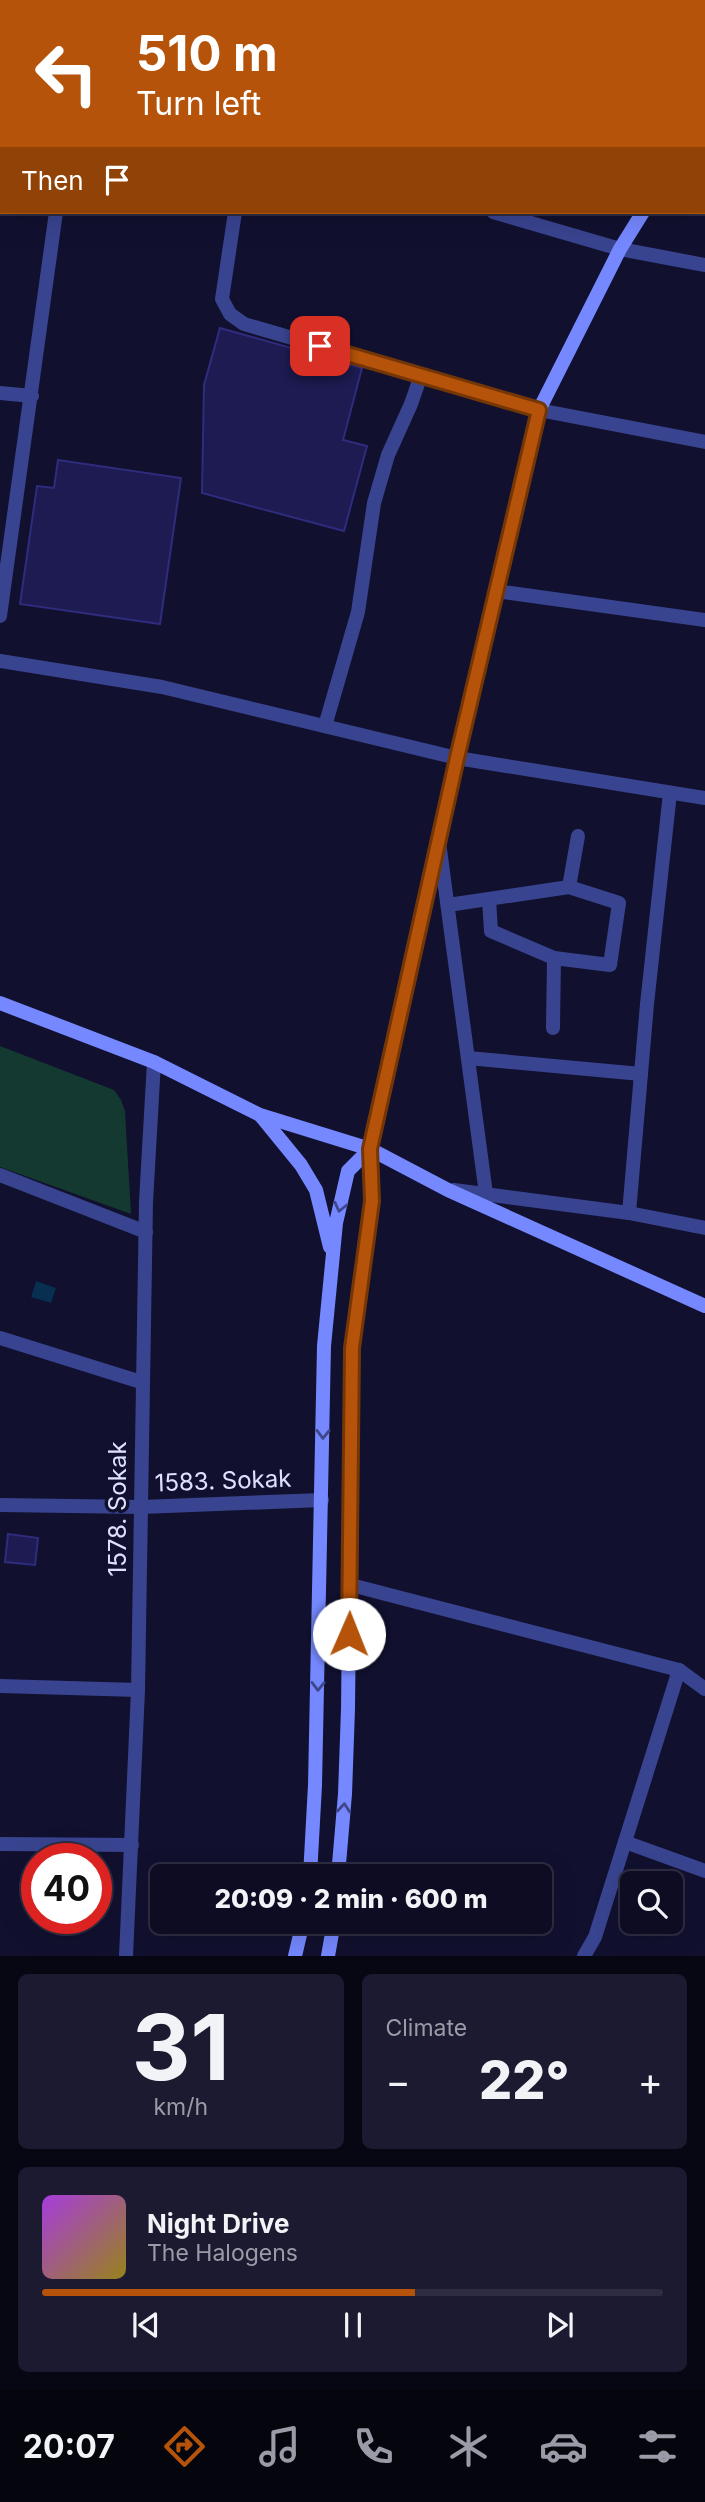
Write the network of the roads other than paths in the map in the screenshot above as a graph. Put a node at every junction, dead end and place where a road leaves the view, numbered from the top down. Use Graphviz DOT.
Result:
graph roads {
  1 [pos="56,214"];
  2 [pos="234,214"];
  3 [pos="500,214"];
  4 [pos="642,214"];
  5 [pos="620,249"];
  6 [pos="705,265"];
  7 [pos="421,375"];
  8 [pos="0,393"];
  9 [pos="32,396"];
  10 [pos="539,410"];
  11 [pos="705,442"];
  12 [pos="496,591"];
  13 [pos="0,616"];
  14 [pos="705,620"];
  15 [pos="0,661"];
  16 [pos="325,726"];
  17 [pos="457,758"];
  18 [pos="670,793"];
  19 [pos="705,798"];
  20 [pos="578,835"];
  21 [pos="439,839"];
  22 [pos="569,887"];
  23 [pos="489,900"];
  24 [pos="448,905"];
  25 [pos="554,958"];
  26 [pos="0,1003"];
  27 [pos="553,1028"];
  28 [pos="468,1058"];
  29 [pos="154,1062"];
  30 [pos="641,1074"];
  31 [pos="260,1115"];
  32 [pos="370,1149"];
  33 [pos="0,1175"];
  34 [pos="449,1189"];
  35 [pos="486,1194"];
  36 [pos="629,1213"];
  37 [pos="705,1228"];
  38 [pos="146,1232"];
  39 [pos="333,1260"];
  40 [pos="705,1306"];
  41 [pos="0,1338"];
  42 [pos="141,1382"];
  43 [pos="322,1500"];
  44 [pos="0,1505"];
  45 [pos="141,1507"];
  46 [pos="351,1585"];
  47 [pos="679,1670"];
  48 [pos="0,1686"];
  49 [pos="705,1689"];
  50 [pos="138,1690"];
  51 [pos="625,1842"];
  52 [pos="0,1844"];
  53 [pos="132,1845"];
  54 [pos="311,1864"];
  55 [pos="339,1864"];
  56 [pos="705,1871"];
  57 [pos="300,1934"];
  58 [pos="332,1934"];
  59 [pos="126,1956"];
  60 [pos="295,1956"];
  61 [pos="328,1956"];
  62 [pos="584,1956"];
  1 -- 9 [label="street"];
  2 -- 7 [label="street"];
  3 -- 5 [label="street"];
  4 -- 5 [label="street"];
  5 -- 6 [label="street"];
  5 -- 10 [label="street"];
  7 -- 10 [label="street"];
  7 -- 16 [label="street"];
  8 -- 9 [label="street"];
  9 -- 13 [label="street"];
  10 -- 11 [label="street"];
  10 -- 12 [label="street"];
  12 -- 14 [label="street"];
  12 -- 17 [label="street"];
  15 -- 16 [label="street"];
  16 -- 17 [label="street"];
  17 -- 18 [label="street"];
  17 -- 21 [label="street"];
  18 -- 19 [label="street"];
  18 -- 30 [label="street"];
  20 -- 22 [label="street"];
  21 -- 24 [label="street"];
  21 -- 32 [label="street"];
  22 -- 23 [label="street"];
  22 -- 25 [label="street"];
  23 -- 24 [label="street"];
  23 -- 25 [label="street"];
  24 -- 28 [label="street"];
  25 -- 27 [label="street"];
  26 -- 29 [label="street"];
  28 -- 30 [label="street"];
  28 -- 35 [label="street"];
  29 -- 31 [label="street"];
  29 -- 38 [label="street, 1578. Sokak"];
  30 -- 36 [label="street"];
  31 -- 32 [label="street"];
  31 -- 39 [label="street"];
  32 -- 34 [label="street"];
  32 -- 39 [label="street, one-way"];
  32 -- 46 [label="street"];
  33 -- 38 [label="street"];
  34 -- 35 [label="street"];
  34 -- 40 [label="street"];
  35 -- 36 [label="street"];
  36 -- 37 [label="street"];
  38 -- 42 [label="street, 1578. Sokak"];
  39 -- 43 [label="street, one-way"];
  41 -- 42 [label="street"];
  42 -- 45 [label="street, 1578. Sokak"];
  43 -- 45 [label="street, 1583. Sokak"];
  43 -- 54 [label="street, one-way"];
  44 -- 45 [label="street, 1583. Sokak"];
  45 -- 50 [label="street, 1578. Sokak"];
  46 -- 47 [label="street"];
  55 -- 46 [label="street, one-way"];
  47 -- 49 [label="street"];
  47 -- 51 [label="street"];
  48 -- 50 [label="street"];
  50 -- 53 [label="street, 1578. Sokak"];
  51 -- 56 [label="street"];
  51 -- 62 [label="street"];
  52 -- 53 [label="street"];
  53 -- 59 [label="street, 1578. Sokak"];
  57 -- 60 [label="street"];
  58 -- 61 [label="street"];
}
